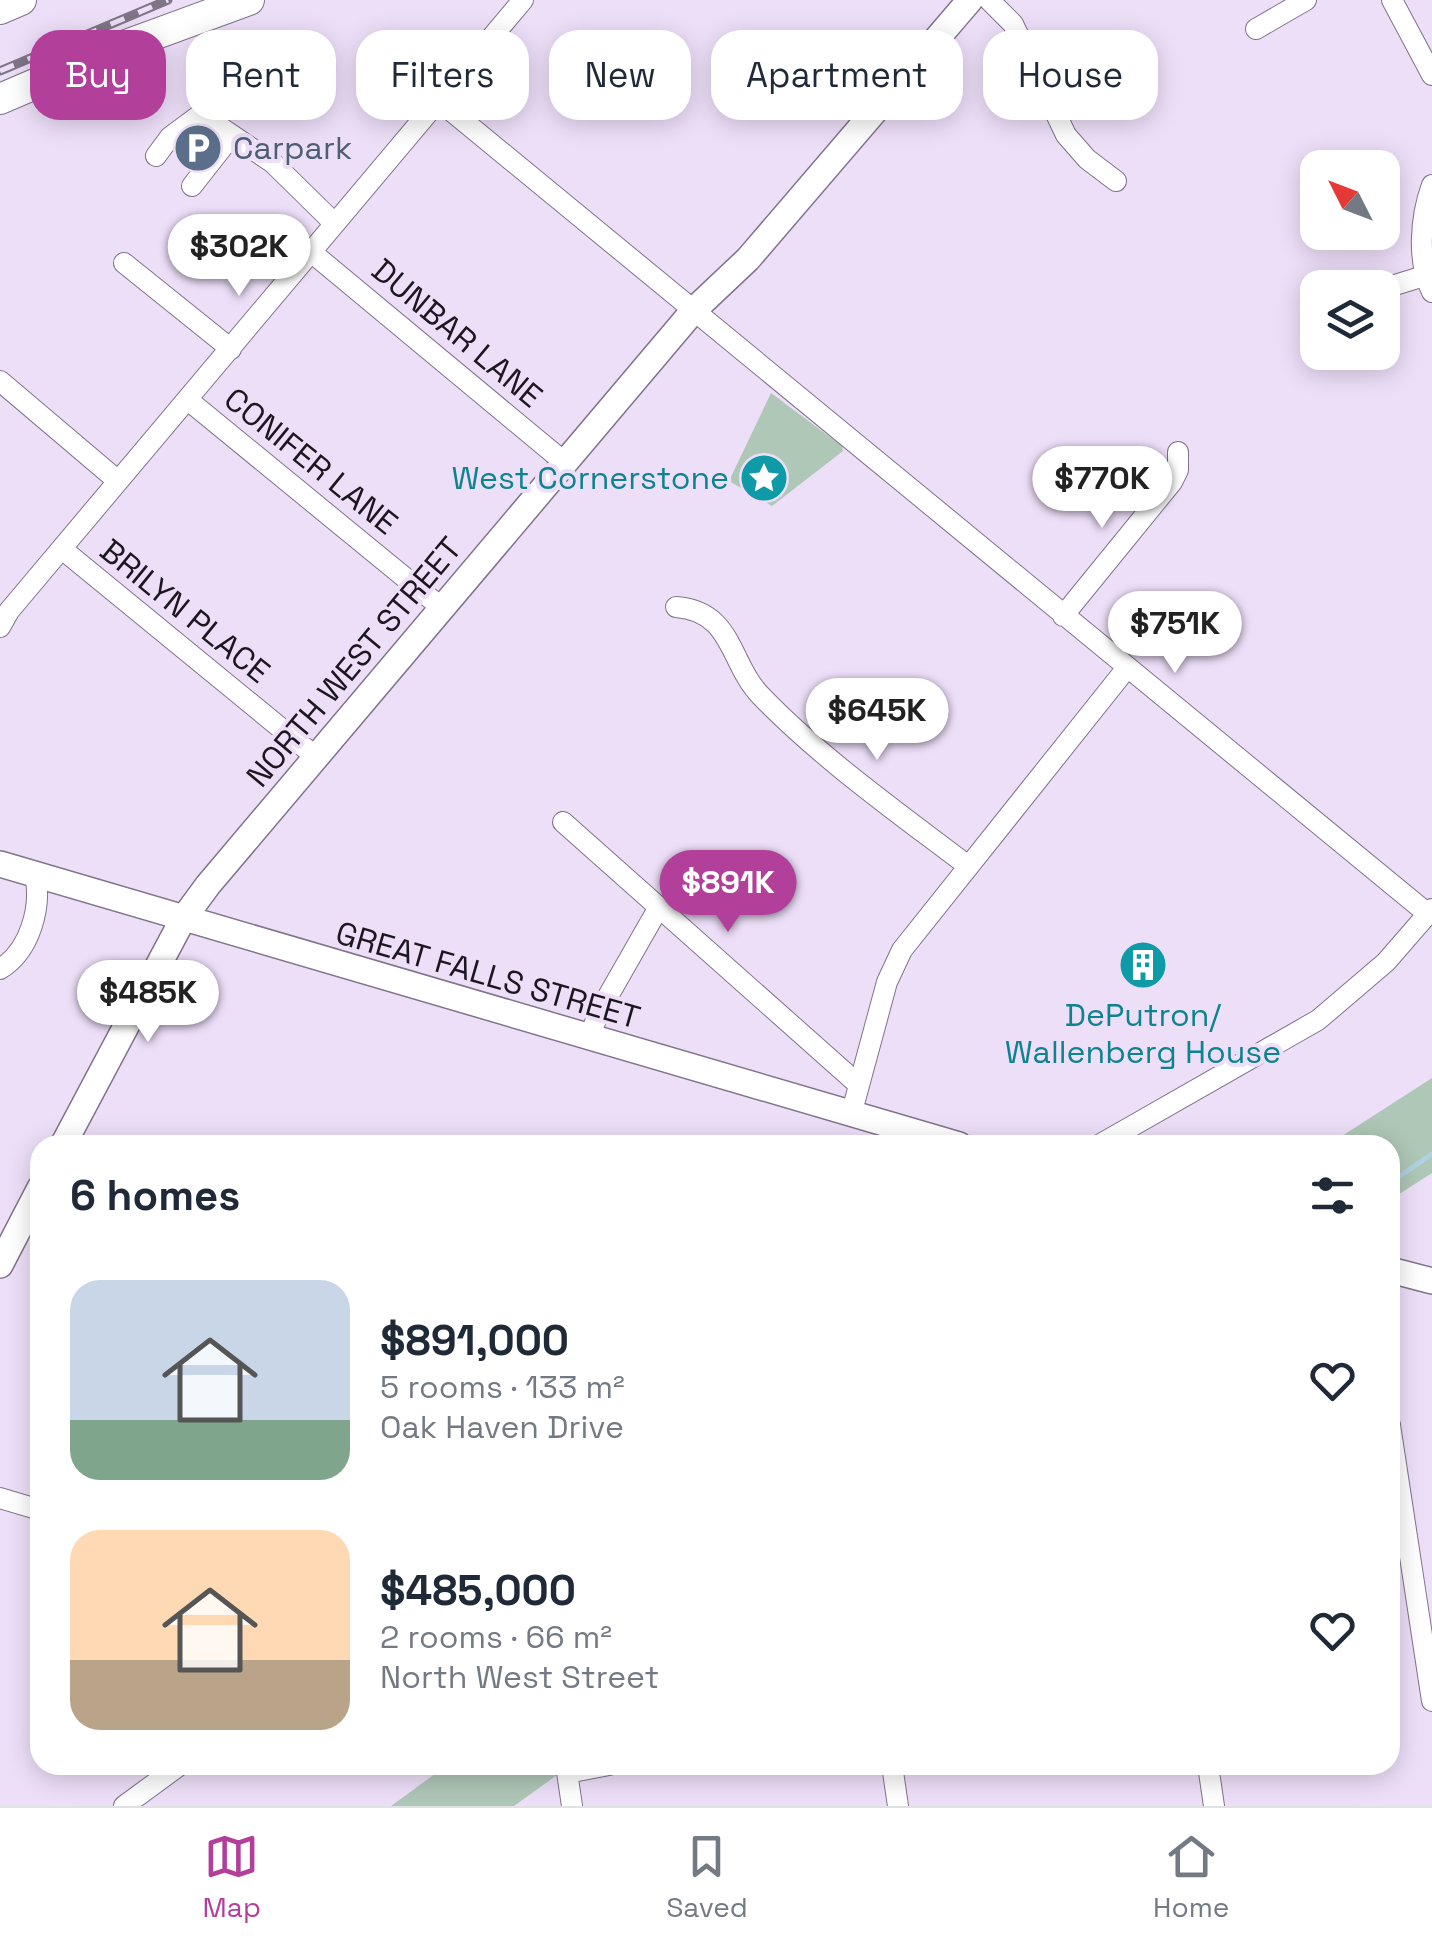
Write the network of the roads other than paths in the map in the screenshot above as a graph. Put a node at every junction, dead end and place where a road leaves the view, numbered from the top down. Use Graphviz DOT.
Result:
graph roads {
  1 [pos="21,0"];
  2 [pos="248,0"];
  3 [pos="523,0"];
  4 [pos="970,0"];
  5 [pos="989,0"];
  6 [pos="1306,0"];
  7 [pos="1392,0"];
  8 [pos="0,9"];
  9 [pos="1256,29"];
  10 [pos="498,30"];
  11 [pos="1432,74"];
  12 [pos="0,99"];
  13 [pos="421,120"];
  14 [pos="462,120"];
  15 [pos="232,136"];
  16 [pos="156,156"];
  17 [pos="1116,180"];
  18 [pos="192,186"];
  19 [pos="1432,186"];
  20 [pos="334,223"];
  21 [pos="310,251"];
  22 [pos="124,263"];
  23 [pos="1428,284"];
  24 [pos="1400,287"];
  25 [pos="694,310"];
  26 [pos="231,348"];
  27 [pos="0,381"];
  28 [pos="188,400"];
  29 [pos="1178,452"];
  30 [pos="564,462"];
  31 [pos="118,481"];
  32 [pos="62,550"];
  33 [pos="676,607"];
  34 [pos="442,608"];
  35 [pos="1063,616"];
  36 [pos="1,621"];
  37 [pos="1126,668"];
  38 [pos="316,757"];
  39 [pos="563,822"];
  40 [pos="0,864"];
  41 [pos="968,866"];
  42 [pos="36,874"];
  43 [pos="659,908"];
  44 [pos="1430,912"];
  45 [pos="183,919"];
  46 [pos="0,969"];
  47 [pos="590,1038"];
  48 [pos="859,1085"];
  49 [pos="851,1115"];
  50 [pos="68,1135"];
  51 [pos="923,1135"];
  52 [pos="1117,1135"];
  53 [pos="30,1208"];
  54 [pos="0,1265"];
  55 [pos="1400,1273"];
  56 [pos="1432,1281"];
  57 [pos="1400,1491"];
  58 [pos="0,1498"];
  59 [pos="30,1507"];
  60 [pos="1432,1701"];
  61 [pos="166,1775"];
  62 [pos="567,1775"];
  63 [pos="893,1775"];
  64 [pos="1209,1775"];
  65 [pos="124,1806"];
  66 [pos="572,1806"];
  67 [pos="898,1806"];
  68 [pos="1214,1806"];
  1 -- 8 [label="highway"];
  2 -- 12 [label="highway"];
  3 -- 10 [label="street"];
  4 -- 25 [label="main road, NORTH WEST STREET"];
  5 -- 17 [label="street"];
  6 -- 9 [label="street"];
  7 -- 11 [label="street"];
  13 -- 20 [label="street"];
  14 -- 25 [label="street"];
  15 -- 16 [label="street"];
  15 -- 18 [label="street"];
  15 -- 20 [label="street"];
  19 -- 23 [label="street"];
  20 -- 21 [label="street"];
  21 -- 26 [label="street"];
  21 -- 30 [label="street, DUNBAR LANE"];
  22 -- 26 [label="street"];
  23 -- 24 [label="street"];
  25 -- 30 [label="main road, NORTH WEST STREET"];
  25 -- 35 [label="street"];
  26 -- 28 [label="street"];
  27 -- 31 [label="street"];
  28 -- 31 [label="street"];
  28 -- 34 [label="street, CONIFER LANE"];
  29 -- 35 [label="street"];
  30 -- 34 [label="main road, NORTH WEST STREET"];
  31 -- 32 [label="street"];
  32 -- 36 [label="street"];
  32 -- 38 [label="street, BRILYN PLACE"];
  33 -- 41 [label="street"];
  34 -- 38 [label="main road, NORTH WEST STREET"];
  35 -- 37 [label="street"];
  37 -- 41 [label="street"];
  37 -- 44 [label="street"];
  38 -- 45 [label="main road, NORTH WEST STREET"];
  39 -- 43 [label="street"];
  40 -- 42 [label="main road, GREAT FALLS STREET"];
  41 -- 48 [label="street"];
  42 -- 45 [label="main road, GREAT FALLS STREET"];
  42 -- 46 [label="street"];
  43 -- 47 [label="street"];
  43 -- 48 [label="street"];
  44 -- 52 [label="street"];
  45 -- 47 [label="main road, GREAT FALLS STREET"];
  45 -- 50 [label="main road, NORTH WEST STREET"];
  47 -- 49 [label="main road, GREAT FALLS STREET"];
  48 -- 49 [label="street"];
  49 -- 51 [label="main road, GREAT FALLS STREET"];
  53 -- 54 [label="main road"];
  55 -- 56 [label="main road"];
  57 -- 60 [label="street"];
  58 -- 59 [label="street"];
  61 -- 65 [label="street"];
  62 -- 66 [label="street"];
  63 -- 67 [label="street"];
  64 -- 68 [label="street"];
}
